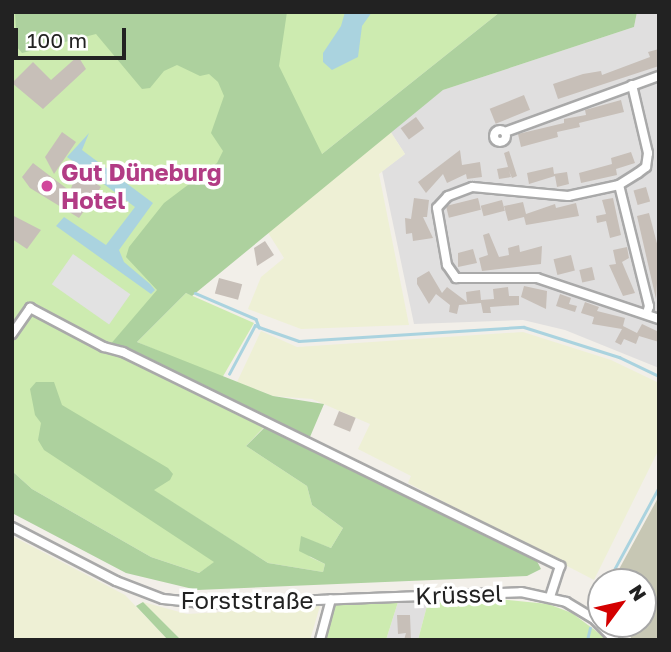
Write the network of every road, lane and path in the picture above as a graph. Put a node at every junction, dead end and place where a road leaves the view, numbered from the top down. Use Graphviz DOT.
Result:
graph roads {
  1 [pos="659,76"];
  2 [pos="632,85"];
  3 [pos="505,132"];
  4 [pos="619,185"];
  5 [pos="647,313"];
  6 [pos="659,319"];
  7 [pos="12,334"];
  8 [pos="12,527"];
  9 [pos="550,597"];
  10 [pos="331,599"];
  11 [pos="320,640"];
  12 [pos="615,640"];
  1 -- 2 [label="street"];
  2 -- 3 [label="street"];
  2 -- 4 [label="street"];
  4 -- 5 [label="street"];
  4 -- 5 [label="street"];
  5 -- 6 [label="street"];
  7 -- 9 [label="street"];
  8 -- 10 [label="street, Forststraße"];
  9 -- 10 [label="street, Krüssel"];
  9 -- 12 [label="street, Krüssel"];
  10 -- 11 [label="street"];
}
